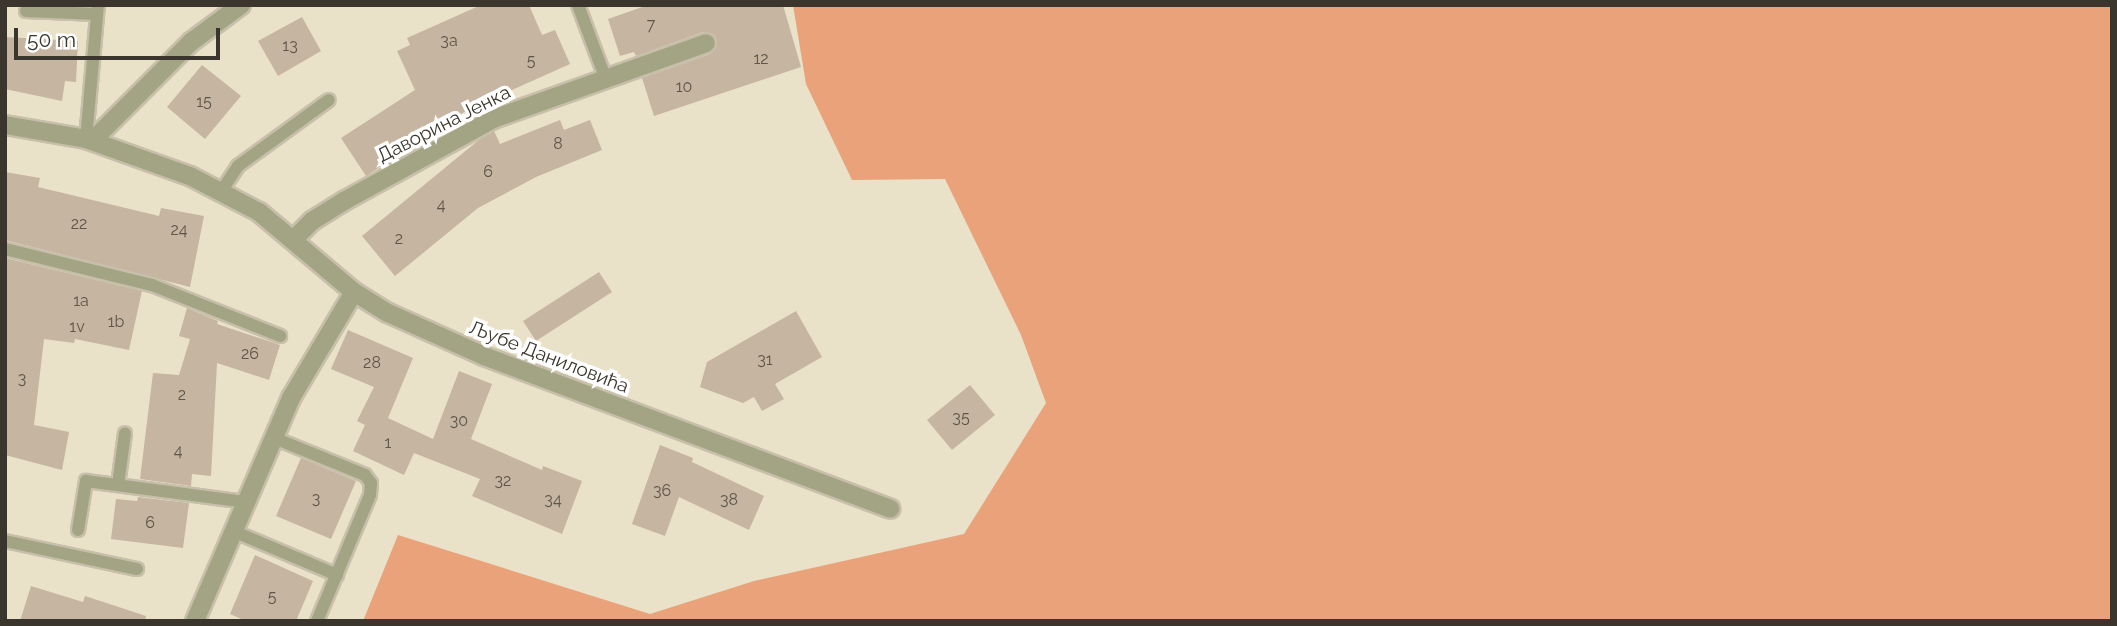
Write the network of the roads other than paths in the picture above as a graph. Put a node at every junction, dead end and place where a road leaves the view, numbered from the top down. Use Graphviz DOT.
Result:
graph roads {
  1 [pos="241,5"];
  2 [pos="578,5"];
  3 [pos="97,10"];
  4 [pos="26,11"];
  5 [pos="706,43"];
  6 [pos="604,77"];
  7 [pos="329,100"];
  8 [pos="5,125"];
  9 [pos="89,140"];
  10 [pos="222,191"];
  11 [pos="294,239"];
  12 [pos="5,249"];
  13 [pos="354,292"];
  14 [pos="280,336"];
  15 [pos="125,433"];
  16 [pos="274,438"];
  17 [pos="118,485"];
  18 [pos="245,502"];
  19 [pos="890,509"];
  20 [pos="79,530"];
  21 [pos="233,531"];
  22 [pos="5,541"];
  23 [pos="137,569"];
  24 [pos="337,575"];
  25 [pos="195,621"];
  26 [pos="317,621"];
  1 -- 9 [label="street"];
  2 -- 6 [label="lane"];
  3 -- 4 [label="lane"];
  3 -- 9 [label="lane"];
  5 -- 6 [label="street, Даворина Јенка"];
  6 -- 11 [label="street, Даворина Јенка"];
  7 -- 10 [label="lane"];
  8 -- 9 [label="street, Љубе Даниловића"];
  9 -- 10 [label="street, Љубе Даниловића"];
  10 -- 11 [label="street, Љубе Даниловића"];
  11 -- 13 [label="street, Љубе Даниловића"];
  12 -- 14 [label="lane"];
  13 -- 16 [label="street"];
  13 -- 19 [label="street, Љубе Даниловића"];
  15 -- 17 [label="lane"];
  16 -- 18 [label="street"];
  16 -- 24 [label="lane"];
  17 -- 18 [label="lane"];
  17 -- 20 [label="lane"];
  18 -- 21 [label="street"];
  21 -- 24 [label="lane"];
  21 -- 25 [label="street"];
  22 -- 23 [label="lane"];
  24 -- 26 [label="lane"];
}
